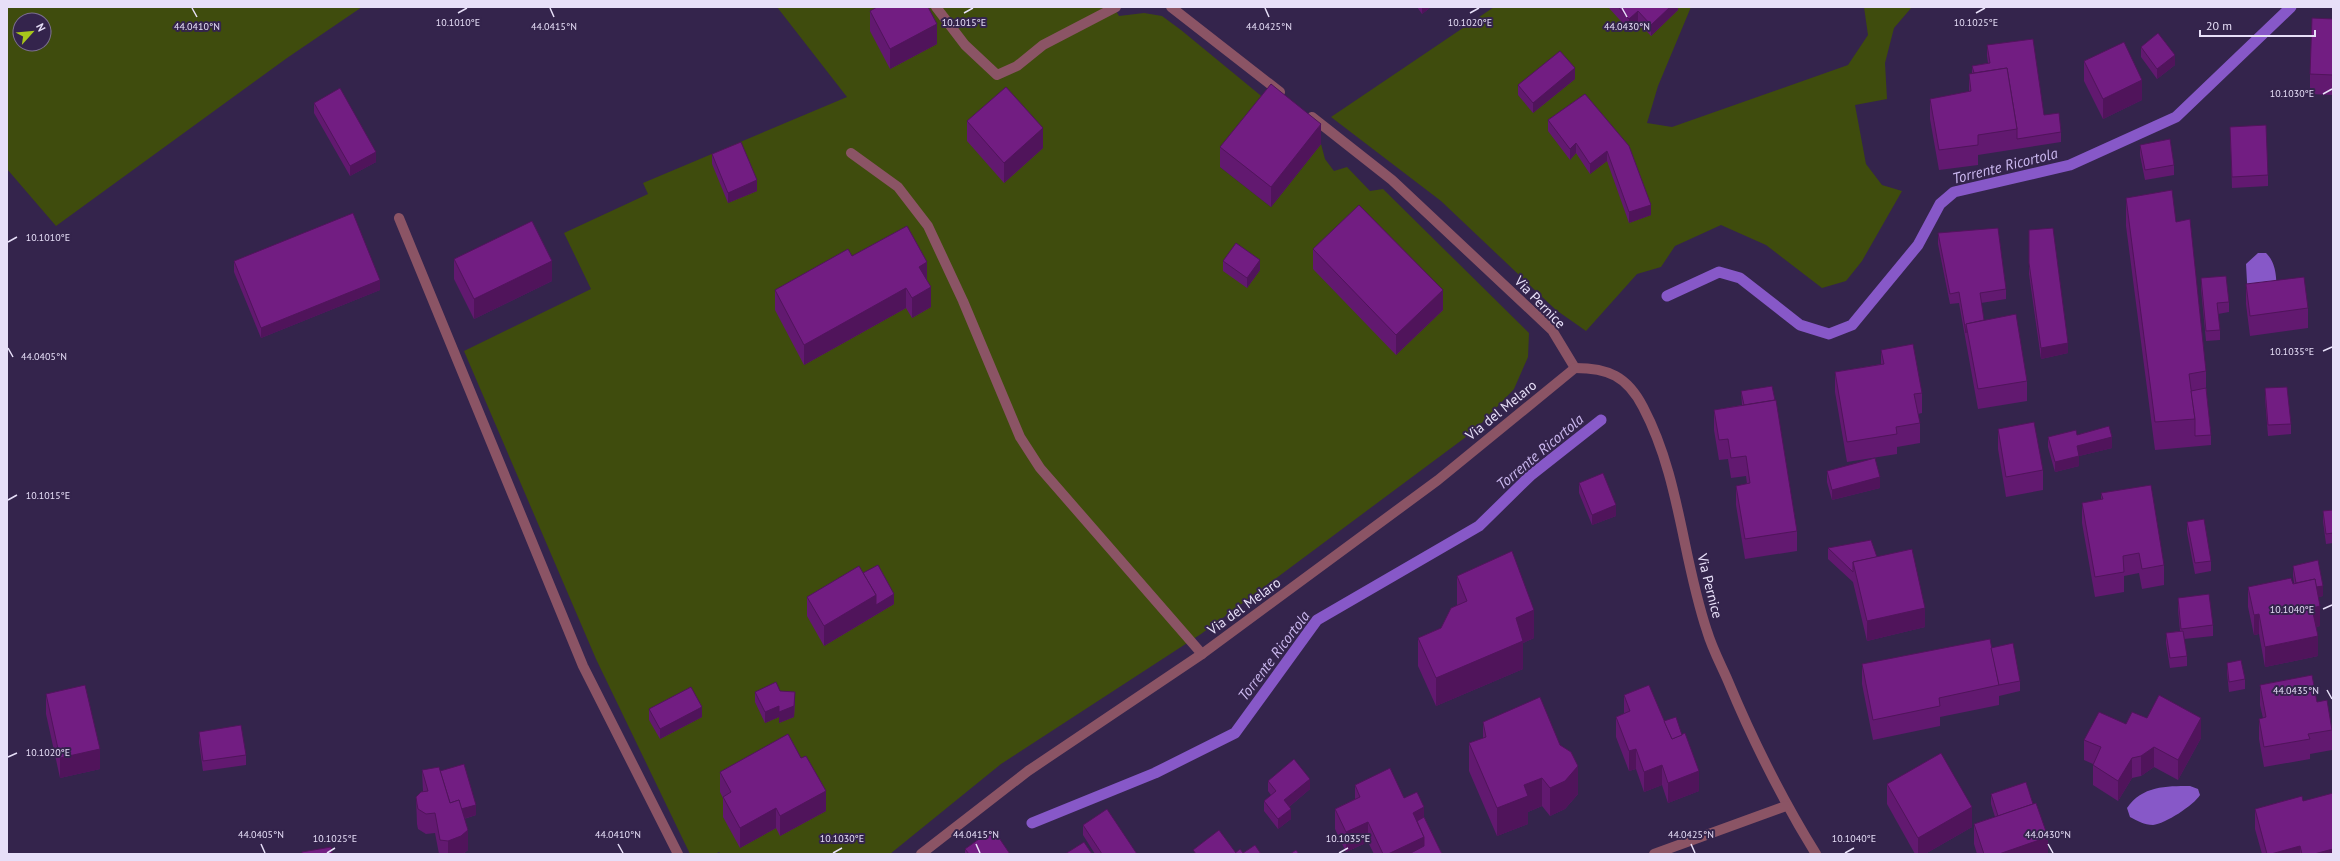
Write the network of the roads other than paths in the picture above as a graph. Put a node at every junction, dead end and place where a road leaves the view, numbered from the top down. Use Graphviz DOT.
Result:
graph roads {
  1 [pos="936,7"];
  2 [pos="1116,7"];
  3 [pos="1171,7"];
  4 [pos="1288,98"];
  5 [pos="1306,113"];
  6 [pos="851,153"];
  7 [pos="399,218"];
  8 [pos="1575,368"];
  9 [pos="1202,654"];
  10 [pos="1786,806"];
  11 [pos="678,854"];
  12 [pos="921,854"];
  13 [pos="1654,854"];
  14 [pos="1816,854"];
  1 -- 2 [label="street"];
  3 -- 4 [label="street"];
  5 -- 8 [label="street, Via Pernice"];
  6 -- 9 [label="street"];
  7 -- 11 [label="street"];
  8 -- 9 [label="street, Via del Melaro"];
  8 -- 10 [label="street, Via Pernice"];
  9 -- 12 [label="street, Via del Melaro"];
  10 -- 13 [label="street"];
  10 -- 14 [label="street, Via Pernice"];
}
